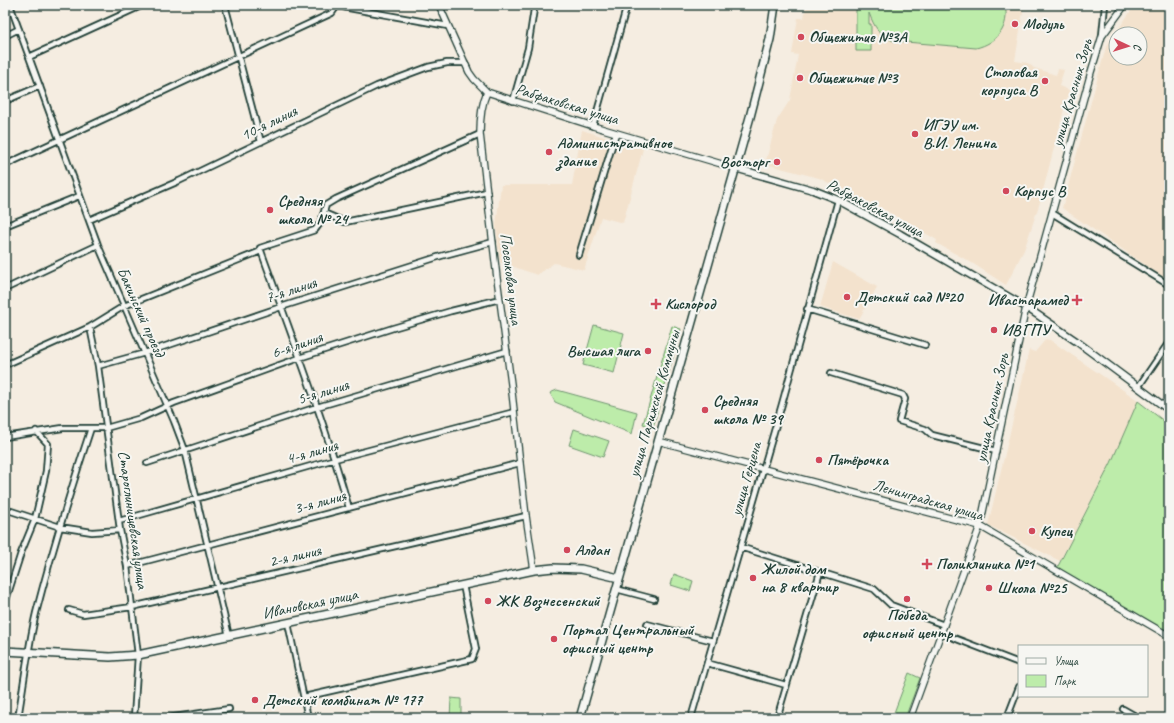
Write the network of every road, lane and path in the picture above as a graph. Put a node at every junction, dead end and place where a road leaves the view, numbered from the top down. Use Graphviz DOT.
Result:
graph roads {
  1 [pos="10,5"];
  2 [pos="143,5"];
  3 [pos="225,5"];
  4 [pos="335,5"];
  5 [pos="439,5"];
  6 [pos="627,5"];
  7 [pos="775,5"];
  8 [pos="1105,5"];
  9 [pos="1124,5"];
  10 [pos="534,9"];
  11 [pos="448,26"];
  12 [pos="19,29"];
  13 [pos="5,36"];
  14 [pos="1102,36"];
  15 [pos="238,56"];
  16 [pos="29,57"];
  17 [pos="465,62"];
  18 [pos="40,86"];
  19 [pos="487,92"];
  20 [pos="5,101"];
  21 [pos="513,101"];
  22 [pos="593,126"];
  23 [pos="616,133"];
  24 [pos="480,134"];
  25 [pos="59,140"];
  26 [pos="261,142"];
  27 [pos="5,164"];
  28 [pos="735,168"];
  29 [pos="487,192"];
  30 [pos="79,196"];
  31 [pos="838,200"];
  32 [pos="324,213"];
  33 [pos="1052,213"];
  34 [pos="89,220"];
  35 [pos="5,226"];
  36 [pos="493,242"];
  37 [pos="98,245"];
  38 [pos="261,249"];
  39 [pos="579,255"];
  40 [pos="1169,285"];
  41 [pos="5,288"];
  42 [pos="500,299"];
  43 [pos="124,306"];
  44 [pos="1026,306"];
  45 [pos="281,307"];
  46 [pos="808,309"];
  47 [pos="90,326"];
  48 [pos="1169,342"];
  49 [pos="925,345"];
  50 [pos="507,351"];
  51 [pos="145,353"];
  52 [pos="299,358"];
  53 [pos="5,365"];
  54 [pos="98,366"];
  55 [pos="831,373"];
  56 [pos="1138,386"];
  57 [pos="168,406"];
  58 [pos="317,407"];
  59 [pos="1169,410"];
  60 [pos="514,412"];
  61 [pos="91,428"];
  62 [pos="106,428"];
  63 [pos="36,431"];
  64 [pos="5,437"];
  65 [pos="658,441"];
  66 [pos="185,450"];
  67 [pos="996,451"];
  68 [pos="335,459"];
  69 [pos="147,463"];
  70 [pos="520,463"];
  71 [pos="763,469"];
  72 [pos="197,498"];
  73 [pos="349,508"];
  74 [pos="5,509"];
  75 [pos="526,516"];
  76 [pos="35,519"];
  77 [pos="119,520"];
  78 [pos="980,526"];
  79 [pos="60,527"];
  80 [pos="120,530"];
  81 [pos="207,545"];
  82 [pos="740,547"];
  83 [pos="127,566"];
  84 [pos="534,570"];
  85 [pos="820,572"];
  86 [pos="619,578"];
  87 [pos="463,585"];
  88 [pos="218,587"];
  89 [pos="616,589"];
  90 [pos="654,599"];
  91 [pos="5,601"];
  92 [pos="132,607"];
  93 [pos="69,610"];
  94 [pos="288,623"];
  95 [pos="647,624"];
  96 [pos="944,625"];
  97 [pos="941,633"];
  98 [pos="229,636"];
  99 [pos="1169,636"];
  100 [pos="713,641"];
  101 [pos="5,651"];
  102 [pos="29,652"];
  103 [pos="138,655"];
  104 [pos="707,663"];
  105 [pos="1018,663"];
  106 [pos="786,685"];
  107 [pos="1018,690"];
  108 [pos="304,697"];
  109 [pos="229,709"];
  110 [pos="1123,709"];
  111 [pos="777,717"];
  112 [pos="5,718"];
  113 [pos="10,718"];
  114 [pos="18,718"];
  115 [pos="134,718"];
  116 [pos="167,718"];
  117 [pos="308,718"];
  118 [pos="580,718"];
  119 [pos="690,718"];
  120 [pos="783,718"];
  121 [pos="910,718"];
  122 [pos="1007,718"];
  123 [pos="1139,718"];
  1 -- 12 [label="street, Бакинский проезд"];
  2 -- 16 [label="street"];
  3 -- 15 [label="street"];
  4 -- 11 [label="street"];
  4 -- 15 [label="street"];
  5 -- 11 [label="street"];
  6 -- 22 [label="street"];
  7 -- 28 [label="main road, улица Парижской Коммуны"];
  8 -- 14 [label="street, улица Красных Зорь"];
  9 -- 14 [label="street"];
  10 -- 21 [label="street"];
  11 -- 17 [label="street"];
  12 -- 13 [label="street"];
  12 -- 16 [label="street, Бакинский проезд"];
  14 -- 33 [label="street, улица Красных Зорь"];
  15 -- 25 [label="street"];
  15 -- 26 [label="street"];
  16 -- 18 [label="street, Бакинский проезд"];
  17 -- 19 [label="street"];
  17 -- 26 [label="street, 10-я линия"];
  18 -- 20 [label="street"];
  18 -- 25 [label="street, Бакинский проезд"];
  19 -- 21 [label="street, Рабфаковская улица"];
  19 -- 24 [label="street, Поселковая улица"];
  21 -- 22 [label="street, Рабфаковская улица"];
  22 -- 23 [label="street, Рабфаковская улица"];
  23 -- 28 [label="street, Рабфаковская улица"];
  23 -- 39 [label="street"];
  24 -- 29 [label="street, Поселковая улица"];
  24 -- 32 [label="street"];
  25 -- 27 [label="street"];
  25 -- 30 [label="street, Бакинский проезд"];
  26 -- 34 [label="street, 10-я линия"];
  28 -- 31 [label="main road, Рабфаковская улица"];
  28 -- 65 [label="main road, улица Парижской Коммуны"];
  29 -- 32 [label="street"];
  29 -- 36 [label="street, Поселковая улица"];
  30 -- 34 [label="street, Бакинский проезд"];
  30 -- 35 [label="street"];
  31 -- 44 [label="main road, Рабфаковская улица"];
  31 -- 46 [label="street, улица Герцена"];
  32 -- 38 [label="street"];
  33 -- 40 [label="street"];
  33 -- 44 [label="street, улица Красных Зорь"];
  34 -- 37 [label="street, Бакинский проезд"];
  36 -- 42 [label="street, Поселковая улица"];
  36 -- 45 [label="street, 7-я линия"];
  37 -- 41 [label="street"];
  37 -- 43 [label="street, Бакинский проезд"];
  38 -- 43 [label="street"];
  38 -- 45 [label="street"];
  42 -- 50 [label="street, Поселковая улица"];
  42 -- 52 [label="street, 6-я линия"];
  43 -- 47 [label="street"];
  43 -- 51 [label="street, Бакинский проезд"];
  44 -- 56 [label="main road, Рабфаковская улица"];
  44 -- 67 [label="street, улица Красных Зорь"];
  45 -- 51 [label="street, 7-я линия"];
  45 -- 52 [label="street"];
  46 -- 49 [label="street"];
  46 -- 71 [label="street, улица Герцена"];
  47 -- 53 [label="street"];
  47 -- 54 [label="street, Староглинищевская улица"];
  48 -- 56 [label="street"];
  50 -- 58 [label="street, 5-я линия"];
  50 -- 60 [label="street, Поселковая улица"];
  51 -- 54 [label="street, 7-я линия"];
  51 -- 57 [label="street, Бакинский проезд"];
  52 -- 57 [label="street, 6-я линия"];
  52 -- 58 [label="street"];
  54 -- 62 [label="street, Староглинищевская улица"];
  55 -- 67 [label="street"];
  56 -- 59 [label="main road, Рабфаковская улица"];
  57 -- 62 [label="street, 6-я линия"];
  57 -- 66 [label="street, Бакинский проезд"];
  58 -- 66 [label="street, 5-я линия"];
  58 -- 68 [label="street"];
  60 -- 68 [label="street, 4-я линия"];
  60 -- 70 [label="street, Поселковая улица"];
  61 -- 62 [label="street, 6-я линия"];
  61 -- 63 [label="street, 6-я линия"];
  61 -- 79 [label="street"];
  62 -- 77 [label="street, Староглинищевская улица"];
  63 -- 64 [label="street, 6-я линия"];
  63 -- 76 [label="street"];
  65 -- 71 [label="street, Ленинградская улица"];
  65 -- 86 [label="main road, улица Парижской Коммуны"];
  66 -- 69 [label="street, 5-я линия"];
  66 -- 72 [label="street, Бакинский проезд"];
  67 -- 78 [label="street, улица Красных Зорь"];
  68 -- 72 [label="street, 4-я линия"];
  68 -- 73 [label="street"];
  70 -- 73 [label="street, 3-я линия"];
  70 -- 75 [label="street, Поселковая улица"];
  71 -- 78 [label="street, Ленинградская улица"];
  71 -- 82 [label="street, улица Герцена"];
  72 -- 77 [label="street, 4-я линия"];
  72 -- 81 [label="street, Бакинский проезд"];
  73 -- 81 [label="street, 3-я линия"];
  74 -- 76 [label="street"];
  75 -- 84 [label="street, Поселковая улица"];
  75 -- 88 [label="street, 2-я линия"];
  76 -- 79 [label="street"];
  76 -- 91 [label="street"];
  77 -- 80 [label="street, Староглинищевская улица"];
  78 -- 96 [label="street, улица Красных Зорь"];
  78 -- 99 [label="street, Ленинградская улица"];
  79 -- 80 [label="street"];
  79 -- 102 [label="street"];
  80 -- 83 [label="street, Староглинищевская улица"];
  81 -- 83 [label="street, 3-я линия"];
  81 -- 88 [label="street, Бакинский проезд"];
  82 -- 85 [label="street"];
  82 -- 100 [label="street, улица Герцена"];
  83 -- 92 [label="street, Староглинищевская улица"];
  84 -- 86 [label="main road, Ивановская улица"];
  84 -- 87 [label="main road, Ивановская улица"];
  85 -- 96 [label="street"];
  85 -- 106 [label="street"];
  86 -- 89 [label="main road, улица Парижской Коммуны"];
  87 -- 94 [label="main road, Ивановская улица"];
  87 -- 108 [label="street"];
  88 -- 92 [label="street, 2-я линия"];
  88 -- 98 [label="street, Бакинский проезд"];
  89 -- 90 [label="street"];
  89 -- 118 [label="main road, улица Парижской Коммуны"];
  92 -- 93 [label="street, 2-я линия"];
  92 -- 103 [label="street, Староглинищевская улица"];
  94 -- 98 [label="main road, Ивановская улица"];
  94 -- 108 [label="street"];
  95 -- 100 [label="street"];
  96 -- 97 [label="street, улица Красных Зорь"];
  97 -- 105 [label="street"];
  97 -- 121 [label="street, улица Красных Зорь"];
  98 -- 103 [label="main road, Ивановская улица"];
  100 -- 104 [label="street, улица Герцена"];
  101 -- 102 [label="main road, Ивановская улица"];
  102 -- 103 [label="main road, Ивановская улица"];
  102 -- 114 [label="street"];
  103 -- 115 [label="street, Староглинищевская улица"];
  104 -- 106 [label="street"];
  104 -- 119 [label="street, улица Герцена"];
  106 -- 111 [label="street"];
  107 -- 122 [label="street"];
  108 -- 117 [label="street"];
  109 -- 116 [label="street"];
  110 -- 123 [label="street"];
  111 -- 120 [label="street"];
  112 -- 113 [label="street"];
}
